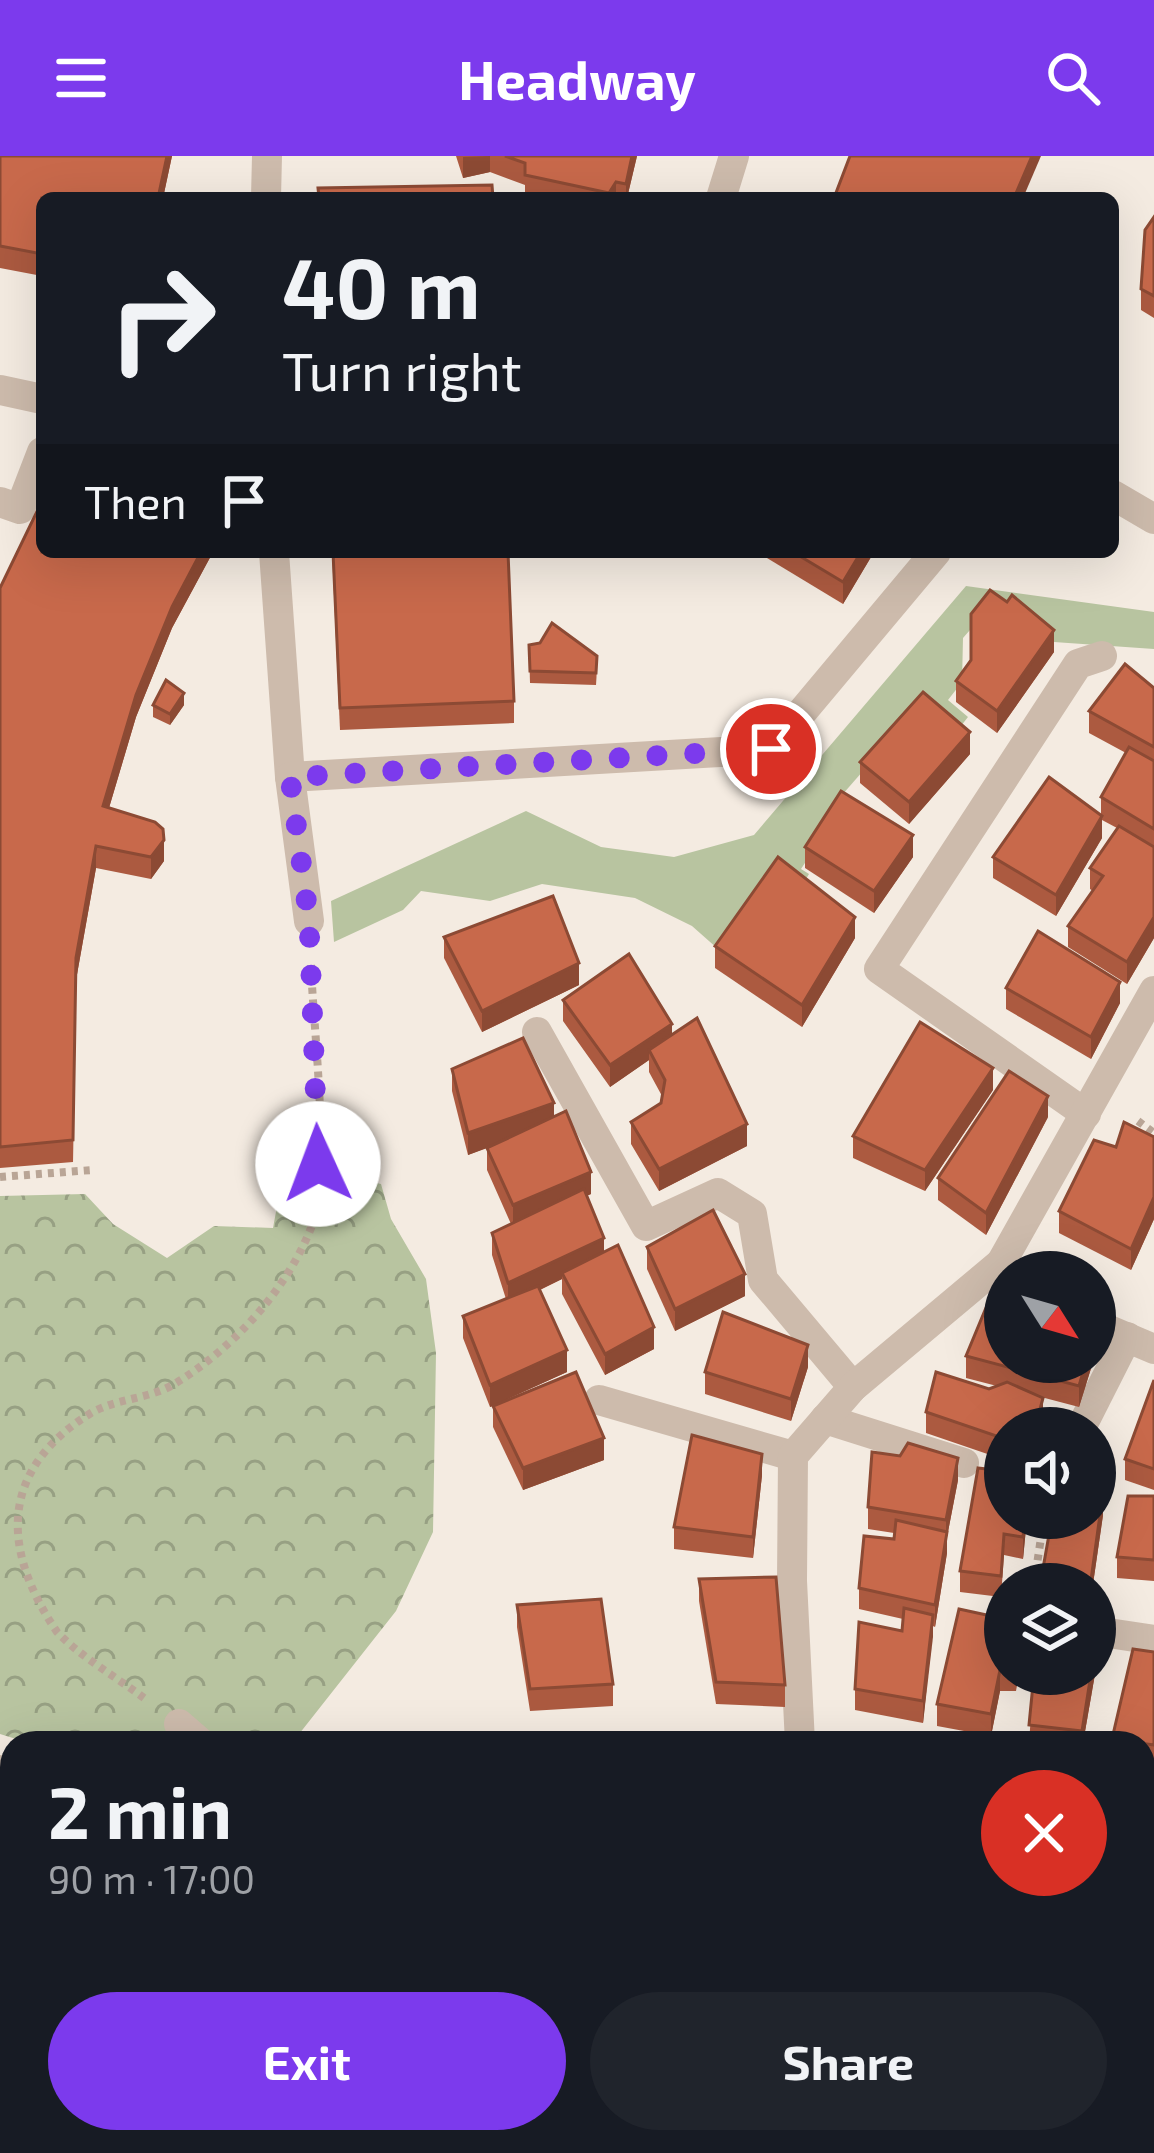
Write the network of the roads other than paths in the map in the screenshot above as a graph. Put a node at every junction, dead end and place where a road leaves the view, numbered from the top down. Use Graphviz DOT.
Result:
graph roads {
  1 [pos="267,156"];
  2 [pos="734,156"];
  3 [pos="266,192"];
  4 [pos="724,192"];
  5 [pos="0,390"];
  6 [pos="36,397"];
  7 [pos="36,468"];
  8 [pos="1119,497"];
  9 [pos="0,502"];
  10 [pos="1153,511"];
  11 [pos="274,558"];
  12 [pos="931,558"];
  13 [pos="1102,656"];
  14 [pos="290,777"];
  15 [pos="309,921"];
  16 [pos="1154,991"];
  17 [pos="537,1032"];
  18 [pos="1086,1114"];
  19 [pos="1016,1251"];
  20 [pos="984,1282"];
  21 [pos="1141,1343"];
  22 [pos="853,1388"];
  23 [pos="599,1400"];
  24 [pos="1096,1407"];
  25 [pos="825,1419"];
  26 [pos="793,1456"];
  27 [pos="964,1463"];
  28 [pos="1116,1634"];
  29 [pos="1154,1640"];
  30 [pos="799,1731"];
  1 -- 3 [label="street"];
  2 -- 4 [label="street"];
  5 -- 6 [label="street"];
  7 -- 9 [label="street"];
  8 -- 10 [label="street"];
  11 -- 14 [label="street"];
  12 -- 14 [label="street"];
  13 -- 18 [label="street"];
  14 -- 15 [label="street"];
  16 -- 18 [label="street"];
  17 -- 22 [label="street"];
  18 -- 19 [label="street"];
  20 -- 22 [label="street"];
  21 -- 24 [label="street"];
  22 -- 25 [label="street"];
  23 -- 26 [label="street"];
  25 -- 26 [label="street"];
  25 -- 27 [label="street"];
  26 -- 30 [label="street"];
  28 -- 29 [label="street"];
}
